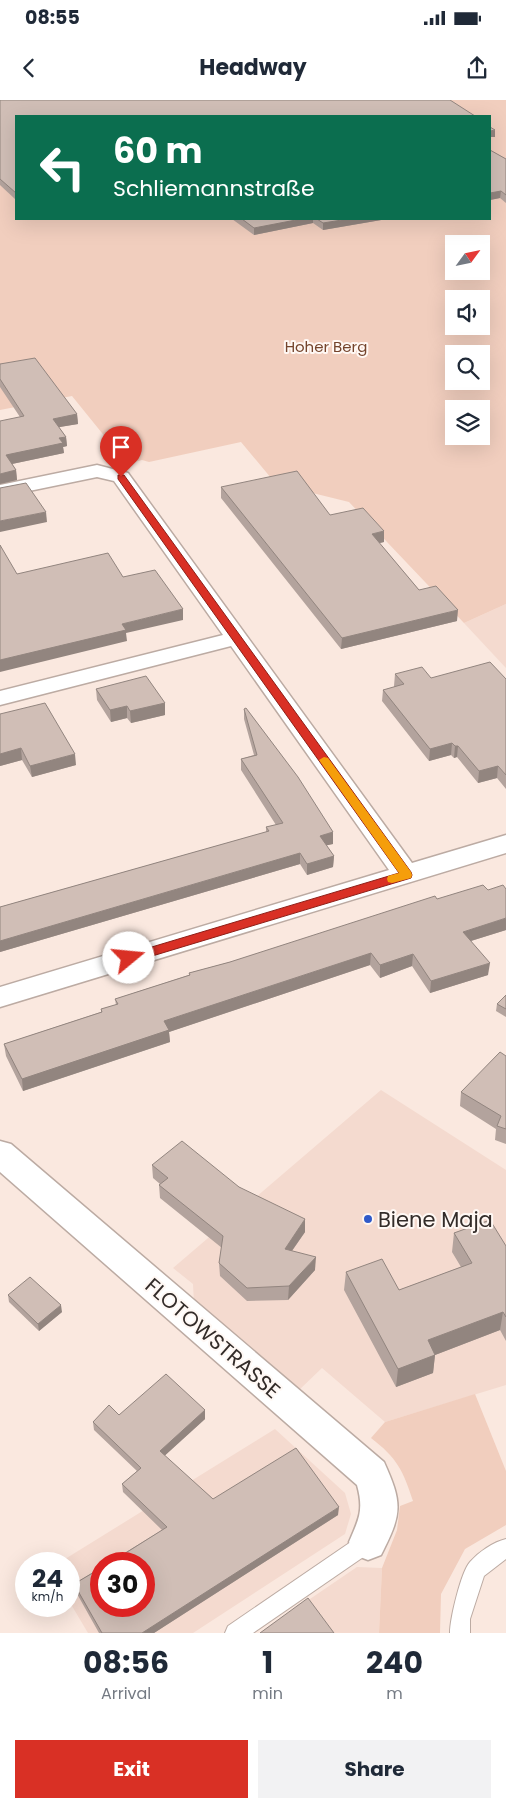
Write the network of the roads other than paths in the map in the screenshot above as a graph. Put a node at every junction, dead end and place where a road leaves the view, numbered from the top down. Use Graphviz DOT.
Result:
graph roads {
  1 [pos="0,491"];
  2 [pos="237,638"];
  3 [pos="0,698"];
  4 [pos="506,844"];
  5 [pos="406,875"];
  6 [pos="0,997"];
  7 [pos="0,1153"];
  8 [pos="368,1542"];
  9 [pos="506,1549"];
  10 [pos="235,1633"];
  11 [pos="460,1633"];
  1 -- 2 [label="street"];
  2 -- 3 [label="street"];
  2 -- 5 [label="street"];
  4 -- 5 [label="street"];
  5 -- 6 [label="street"];
  7 -- 8 [label="street, FLOTOWSTRASSE"];
  8 -- 10 [label="lane"];
  9 -- 11 [label="lane"];
}
